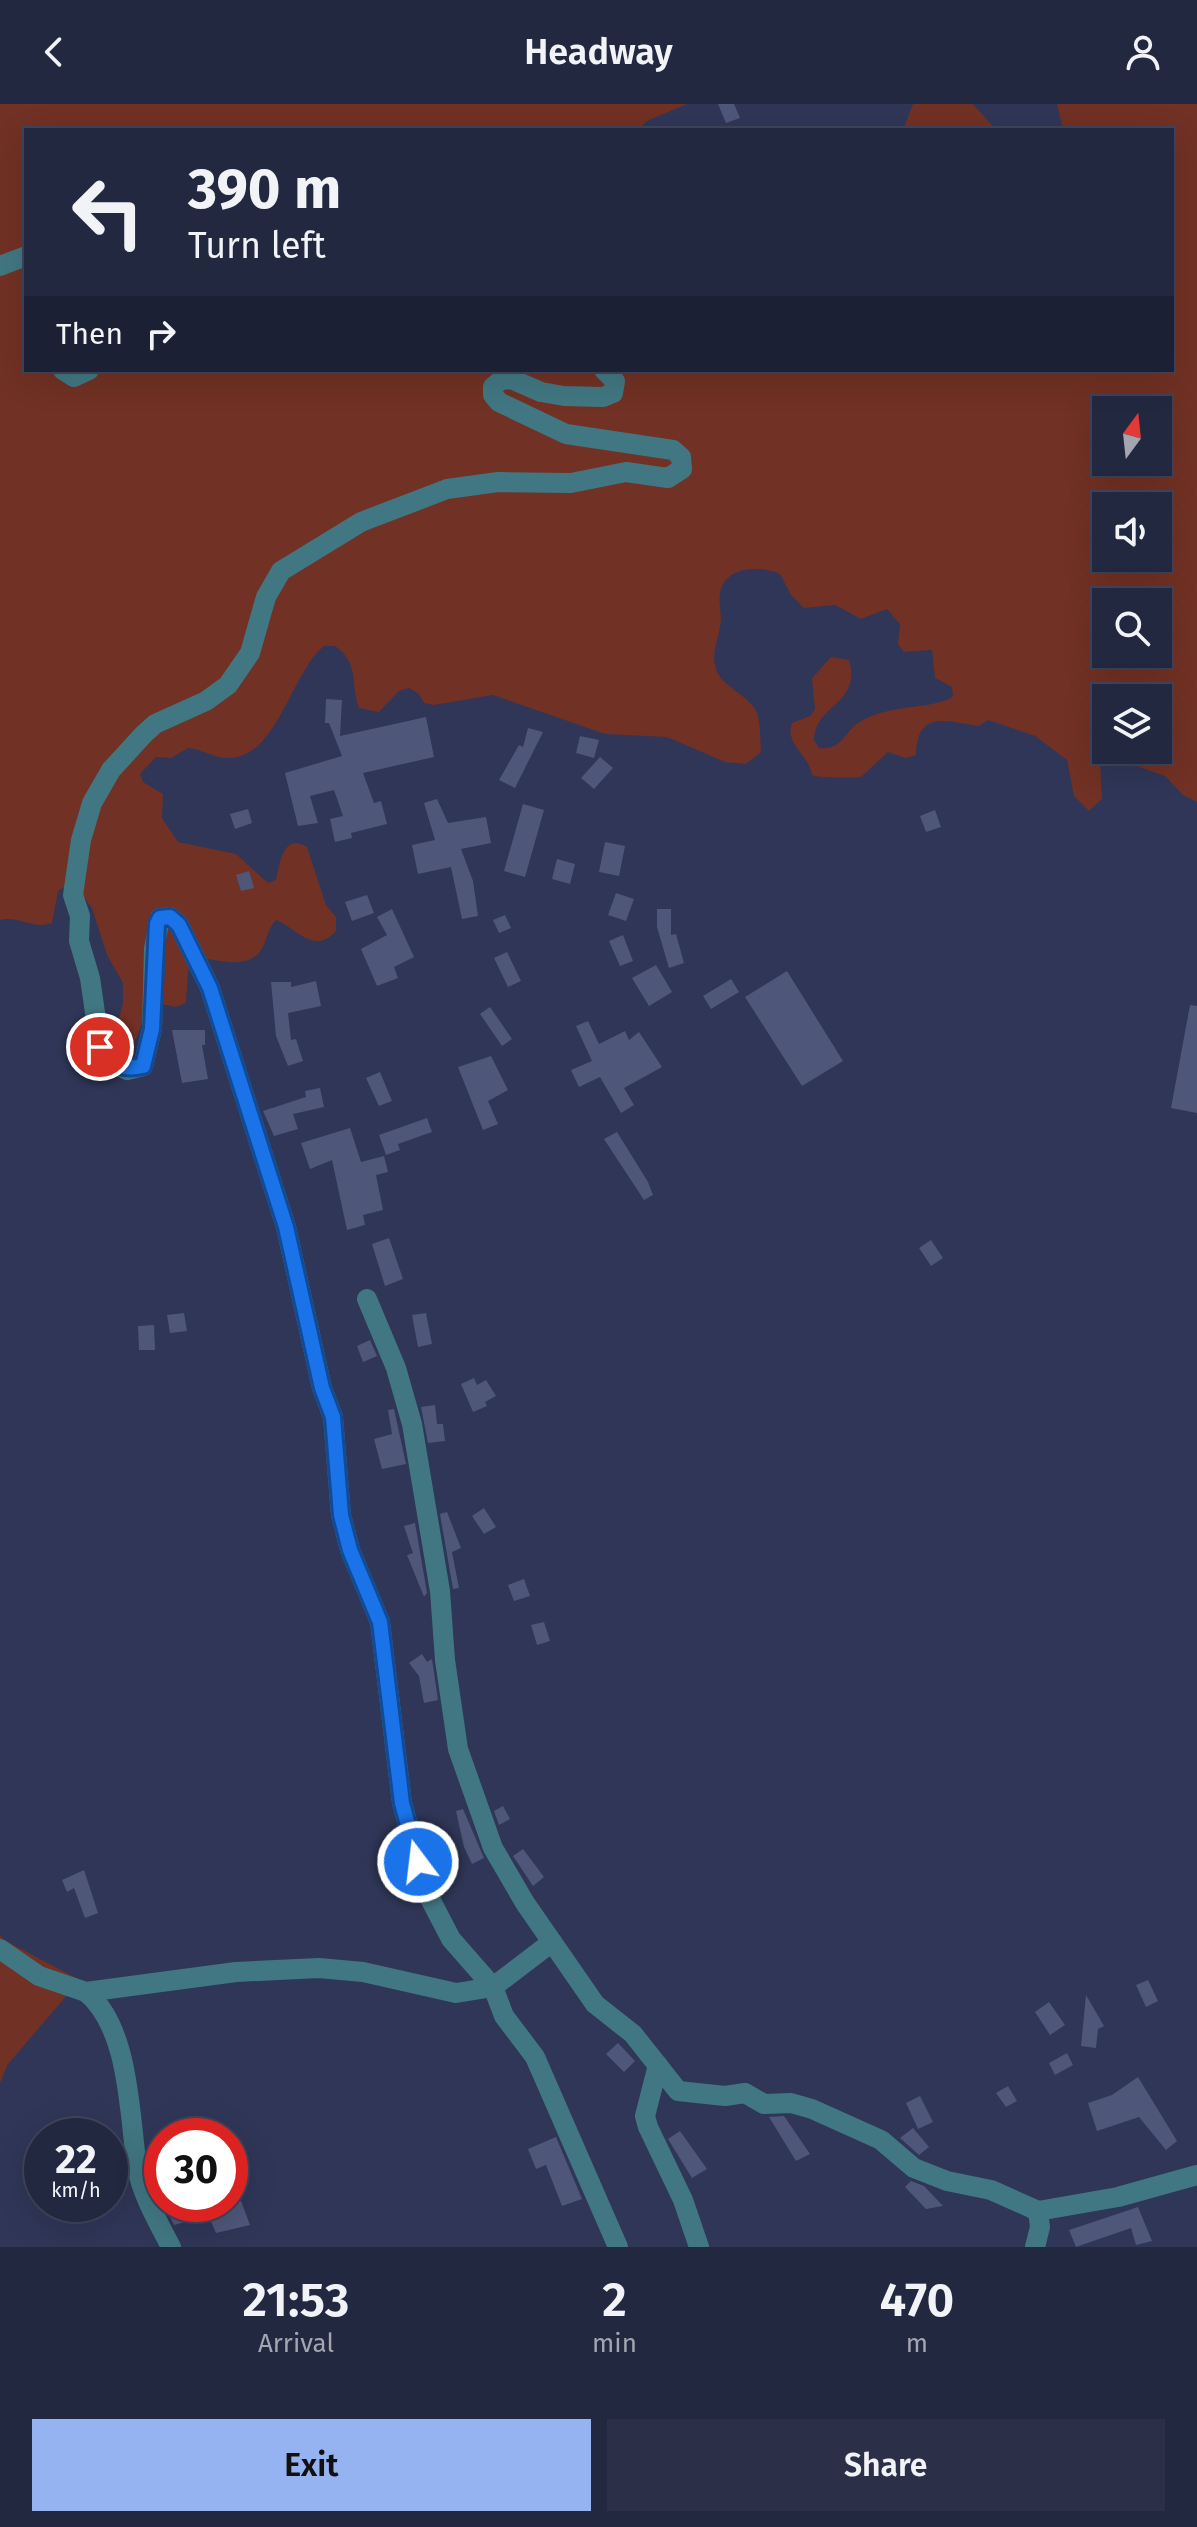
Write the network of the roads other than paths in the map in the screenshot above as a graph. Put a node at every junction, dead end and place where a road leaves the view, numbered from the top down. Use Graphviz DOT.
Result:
graph roads {
  1 [pos="24,257"];
  2 [pos="0,266"];
  3 [pos="66,372"];
  4 [pos="85,372"];
  5 [pos="605,372"];
  6 [pos="367,1299"];
  7 [pos="552,1942"];
  8 [pos="0,1949"];
  9 [pos="493,1987"];
  10 [pos="86,1992"];
  11 [pos="658,2065"];
  12 [pos="1197,2175"];
  13 [pos="1038,2211"];
  14 [pos="171,2247"];
  15 [pos="618,2247"];
  16 [pos="699,2247"];
  17 [pos="1035,2247"];
  1 -- 2 [label="street"];
  3 -- 4 [label="street"];
  5 -- 9 [label="street"];
  6 -- 7 [label="street"];
  7 -- 9 [label="street"];
  7 -- 11 [label="street"];
  8 -- 10 [label="street"];
  9 -- 10 [label="street"];
  9 -- 15 [label="street"];
  10 -- 14 [label="street"];
  11 -- 13 [label="street"];
  11 -- 16 [label="street"];
  12 -- 13 [label="street"];
  13 -- 17 [label="street"];
}
